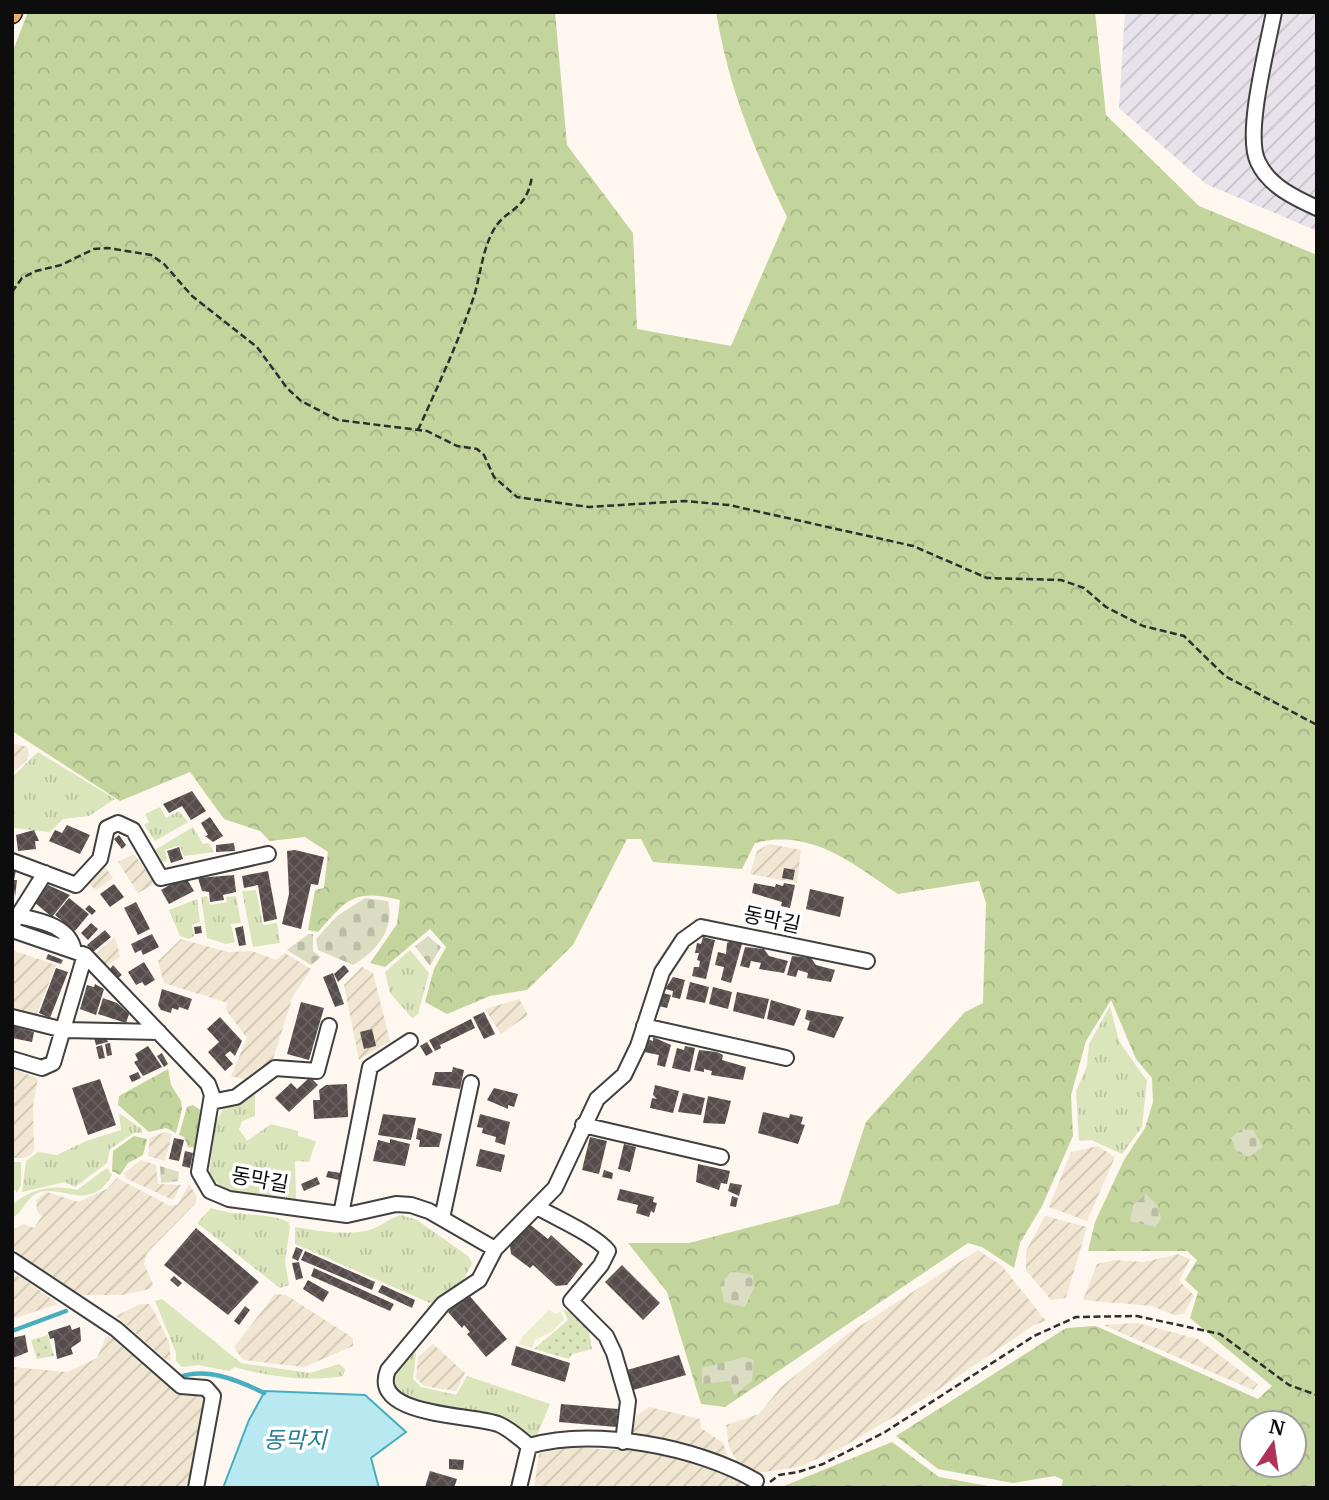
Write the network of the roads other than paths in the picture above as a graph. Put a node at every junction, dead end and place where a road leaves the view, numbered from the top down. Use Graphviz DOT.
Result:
graph roads {
  1 [pos="1274,12"];
  2 [pos="1317,208"];
  3 [pos="268,853"];
  4 [pos="12,861"];
  5 [pos="45,873"];
  6 [pos="15,923"];
  7 [pos="80,953"];
  8 [pos="867,961"];
  9 [pos="12,1017"];
  10 [pos="329,1026"];
  11 [pos="644,1026"];
  12 [pos="64,1030"];
  13 [pos="159,1032"];
  14 [pos="410,1041"];
  15 [pos="786,1058"];
  16 [pos="12,1059"];
  17 [pos="471,1083"];
  18 [pos="211,1102"];
  19 [pos="583,1125"];
  20 [pos="721,1157"];
  21 [pos="537,1207"];
  22 [pos="341,1214"];
  23 [pos="442,1218"];
  24 [pos="495,1249"];
  25 [pos="12,1260"];
  26 [pos="623,1442"];
  27 [pos="529,1446"];
  28 [pos="751,1482"];
  29 [pos="196,1488"];
  30 [pos="519,1488"];
  1 -- 2 [label="street"];
  3 -- 5 [label="street"];
  4 -- 5 [label="street"];
  5 -- 6 [label="street"];
  6 -- 7 [label="street"];
  7 -- 12 [label="street"];
  7 -- 13 [label="street"];
  8 -- 11 [label="street, 동막길"];
  9 -- 12 [label="street"];
  10 -- 18 [label="street"];
  11 -- 15 [label="street"];
  11 -- 19 [label="street, 동막길"];
  12 -- 13 [label="street"];
  12 -- 16 [label="street"];
  13 -- 18 [label="street"];
  14 -- 22 [label="street"];
  17 -- 23 [label="street"];
  18 -- 22 [label="street, 동막길"];
  19 -- 20 [label="street"];
  19 -- 21 [label="street, 동막길"];
  21 -- 24 [label="street, 동막길"];
  21 -- 26 [label="street"];
  22 -- 23 [label="street, 동막길"];
  23 -- 24 [label="street, 동막길"];
  24 -- 27 [label="street, 동막길"];
  25 -- 29 [label="street"];
  26 -- 27 [label="street"];
  26 -- 28 [label="street"];
  27 -- 30 [label="street"];
}
